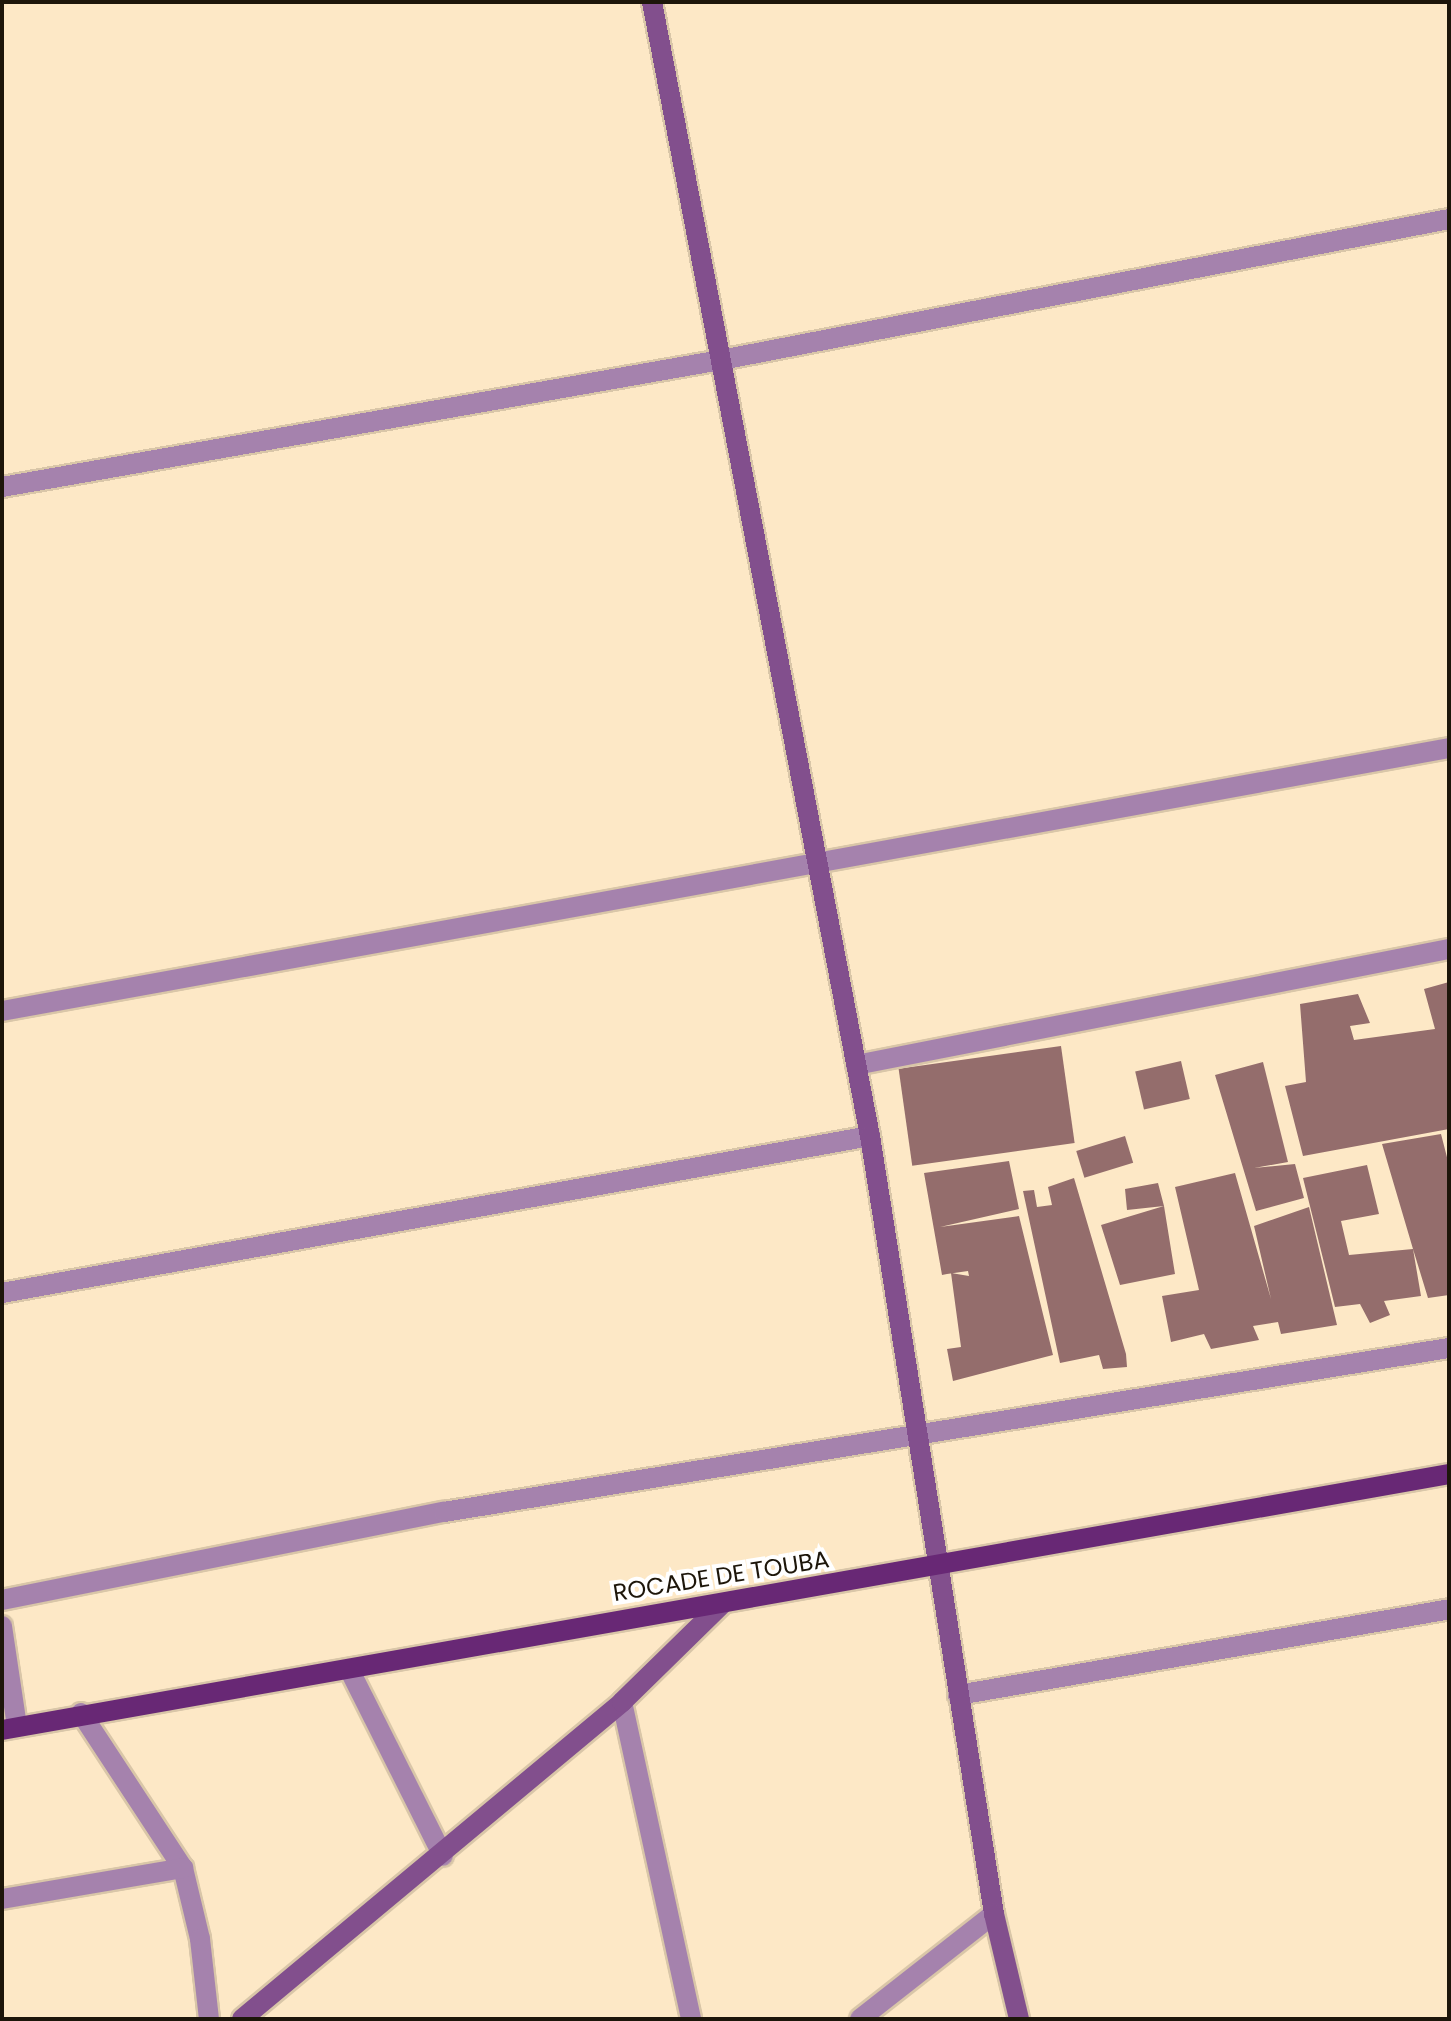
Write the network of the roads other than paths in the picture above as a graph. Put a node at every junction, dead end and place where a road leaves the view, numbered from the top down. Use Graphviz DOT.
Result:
graph roads {
  1 [pos="652,2"];
  2 [pos="1449,219"];
  3 [pos="721,360"];
  4 [pos="2,487"];
  5 [pos="1449,748"];
  6 [pos="817,863"];
  7 [pos="1449,949"];
  8 [pos="2,1011"];
  9 [pos="856,1065"];
  10 [pos="870,1136"];
  11 [pos="2,1293"];
  12 [pos="1449,1348"];
  13 [pos="919,1432"];
  14 [pos="1449,1474"];
  15 [pos="937,1565"];
  16 [pos="2,1600"];
  17 [pos="722,1604"];
  18 [pos="1449,1609"];
  19 [pos="2,1626"];
  20 [pos="349,1669"];
  21 [pos="958,1695"];
  22 [pos="622,1702"];
  23 [pos="81,1713"];
  24 [pos="10,1728"];
  25 [pos="443,1856"];
  26 [pos="183,1868"];
  27 [pos="2,1899"];
  28 [pos="994,1914"];
  29 [pos="209,2019"];
  30 [pos="242,2019"];
  31 [pos="691,2019"];
  32 [pos="860,2019"];
  33 [pos="1019,2019"];
  1 -- 3 [label="street"];
  2 -- 3 [label="street"];
  3 -- 4 [label="street"];
  3 -- 6 [label="street"];
  5 -- 6 [label="street"];
  6 -- 8 [label="street"];
  6 -- 9 [label="street"];
  7 -- 9 [label="street"];
  9 -- 10 [label="street"];
  10 -- 11 [label="street"];
  10 -- 13 [label="street"];
  12 -- 13 [label="street"];
  13 -- 15 [label="street"];
  13 -- 16 [label="street"];
  14 -- 15 [label="main road, ROCADE DE TOUBA"];
  15 -- 17 [label="main road, ROCADE DE TOUBA"];
  15 -- 21 [label="street"];
  17 -- 20 [label="main road, ROCADE DE TOUBA"];
  17 -- 22 [label="street"];
  18 -- 21 [label="street"];
  19 -- 24 [label="street"];
  20 -- 23 [label="main road, ROCADE DE TOUBA"];
  20 -- 25 [label="street"];
  21 -- 28 [label="street"];
  22 -- 25 [label="street"];
  22 -- 31 [label="street"];
  23 -- 24 [label="main road, ROCADE DE TOUBA"];
  23 -- 26 [label="street"];
  25 -- 30 [label="street"];
  26 -- 27 [label="street"];
  26 -- 29 [label="street"];
  28 -- 32 [label="street"];
  28 -- 33 [label="street"];
}
